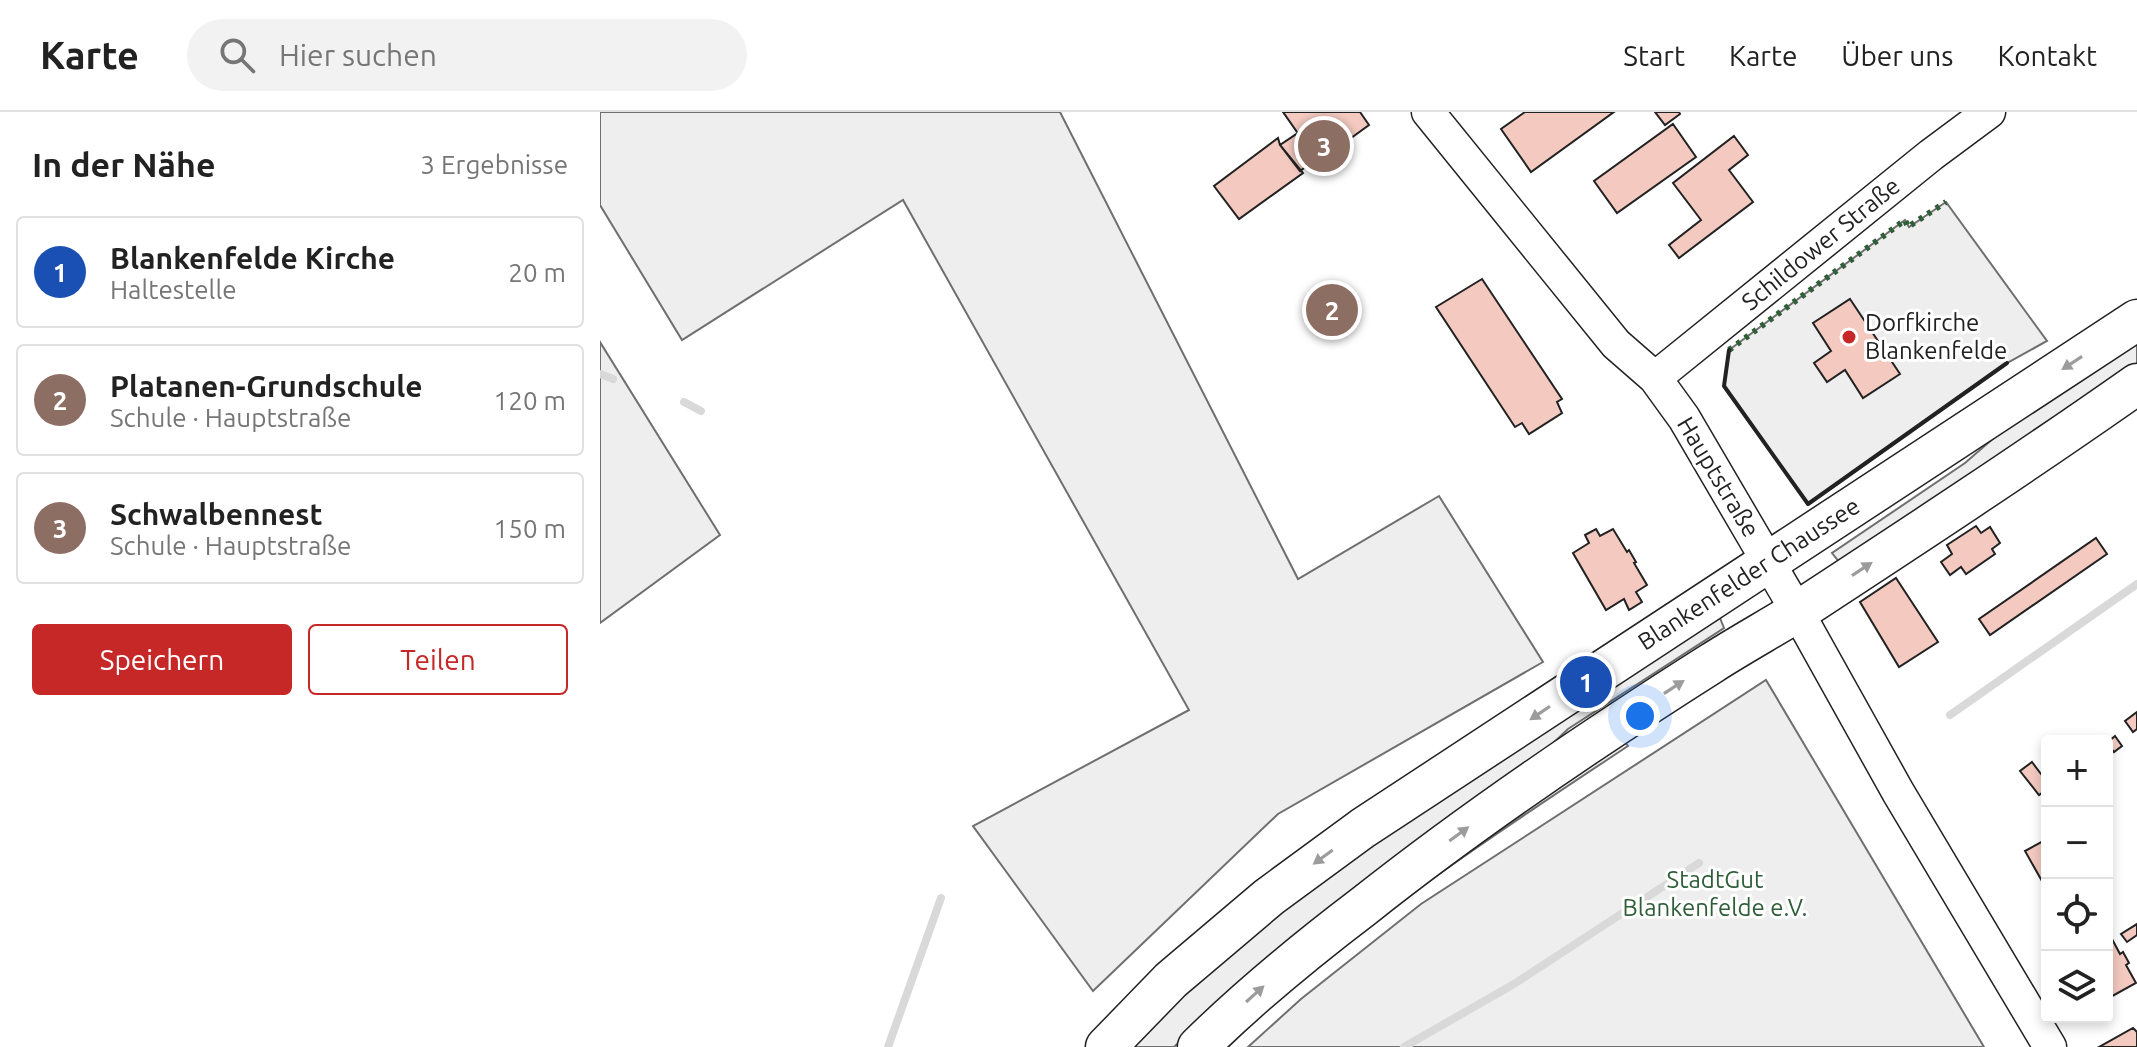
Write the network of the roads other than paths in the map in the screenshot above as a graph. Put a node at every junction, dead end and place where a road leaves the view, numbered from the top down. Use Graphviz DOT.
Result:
graph roads {
  1 [pos="1428,112"];
  2 [pos="1989,112"];
  3 [pos="2137,320"];
  4 [pos="1655,378"];
  5 [pos="2137,384"];
  6 [pos="1768,562"];
  7 [pos="1797,611"];
  8 [pos="1106,1047"];
  9 [pos="1198,1047"];
  10 [pos="2050,1047"];
  1 -- 4 [label="street, Hauptstraße"];
  2 -- 4 [label="street, Schildower Straße"];
  3 -- 6 [label="main road, Blankenfelder Chaussee, one-way"];
  4 -- 6 [label="street, Hauptstraße"];
  7 -- 5 [label="main road, one-way"];
  6 -- 7 [label="street, Hauptstraße"];
  6 -- 8 [label="main road, Blankenfelder Chaussee, one-way"];
  9 -- 7 [label="main road, one-way"];
  7 -- 10 [label="street, Hauptstraße"];
}
